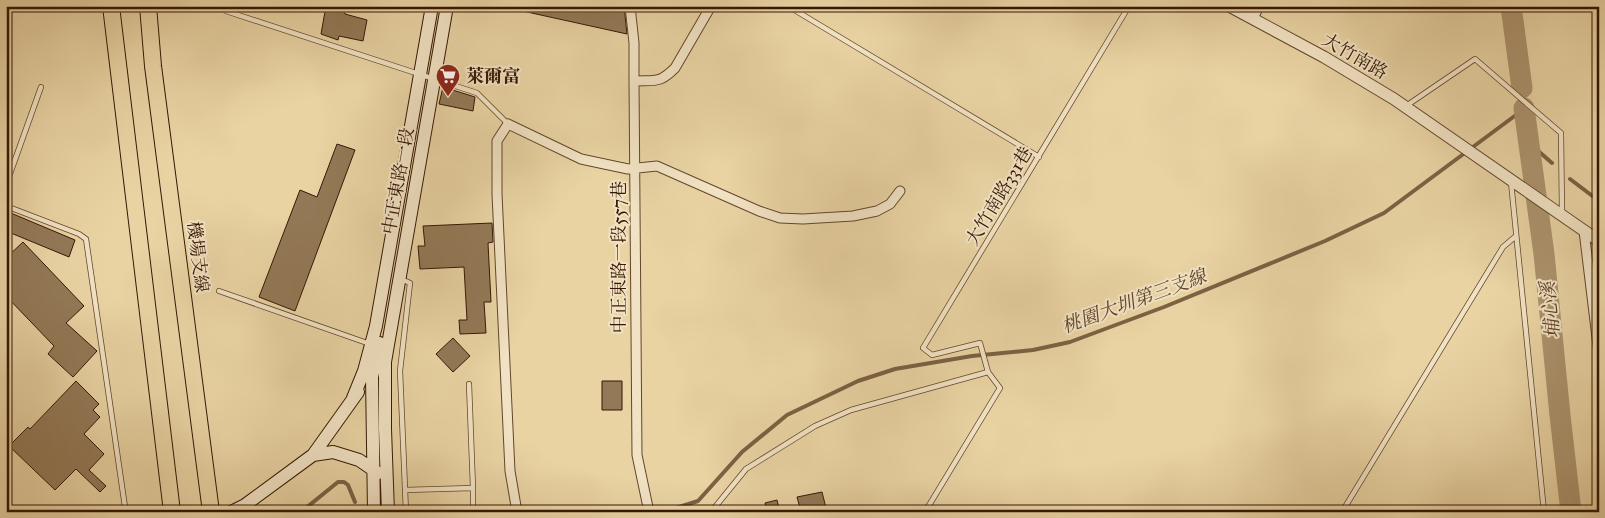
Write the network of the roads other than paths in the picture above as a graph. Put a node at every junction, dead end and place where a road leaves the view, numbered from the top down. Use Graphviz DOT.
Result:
graph roads {
  1 [pos="111,6"];
  2 [pos="148,6"];
  3 [pos="432,6"];
  4 [pos="447,6"];
  5 [pos="630,6"];
  6 [pos="711,6"];
  7 [pos="788,6"];
  8 [pos="1130,6"];
  9 [pos="1229,6"];
  10 [pos="1258,6"];
  11 [pos="226,12"];
  12 [pos="1252,18"];
  13 [pos="420,75"];
  14 [pos="434,79"];
  15 [pos="634,81"];
  16 [pos="41,88"];
  17 [pos="1405,107"];
  18 [pos="508,124"];
  19 [pos="1039,156"];
  20 [pos="635,168"];
  21 [pos="1513,182"];
  22 [pos="6,185"];
  23 [pos="900,191"];
  24 [pos="6,206"];
  25 [pos="1557,213"];
  26 [pos="1584,231"];
  27 [pos="1516,236"];
  28 [pos="1599,241"];
  29 [pos="386,274"];
  30 [pos="399,277"];
  31 [pos="219,291"];
  32 [pos="371,344"];
  33 [pos="1599,354"];
  34 [pos="385,362"];
  35 [pos="988,372"];
  36 [pos="372,376"];
  37 [pos="469,384"];
  38 [pos="353,398"];
  39 [pos="312,455"];
  40 [pos="373,468"];
  41 [pos="387,481"];
  42 [pos="472,488"];
  43 [pos="405,490"];
  44 [pos="649,509"];
  45 [pos="123,512"];
  46 [pos="172,512"];
  47 [pos="210,512"];
  48 [pos="231,512"];
  49 [pos="374,512"];
  50 [pos="388,512"];
  51 [pos="406,512"];
  52 [pos="473,512"];
  53 [pos="517,512"];
  54 [pos="711,512"];
  55 [pos="925,512"];
  56 [pos="1342,512"];
  57 [pos="1544,512"];
  1 -- 46 [label="highway"];
  2 -- 47 [label="highway, 機場支線"];
  3 -- 13 [label="main road, 中正東路一段"];
  4 -- 14 [label="main road, 中正東路一段"];
  5 -- 15 [label="street, 中正東路一段557巷"];
  6 -- 15 [label="street"];
  7 -- 19 [label="lane"];
  8 -- 19 [label="lane, 大竹南路331巷"];
  9 -- 12 [label="street, 大竹南路"];
  10 -- 12 [label="street"];
  11 -- 13 [label="lane"];
  12 -- 17 [label="street, 大竹南路"];
  13 -- 14 [label="lane"];
  13 -- 29 [label="main road, 中正東路一段"];
  14 -- 18 [label="lane"];
  14 -- 30 [label="main road, 中正東路一段"];
  15 -- 20 [label="street, 中正東路一段557巷"];
  16 -- 22 [label="lane"];
  17 -- 21 [label="street, 大竹南路"];
  17 -- 25 [label="lane"];
  18 -- 20 [label="street"];
  18 -- 53 [label="street"];
  19 -- 35 [label="lane, 大竹南路331巷"];
  20 -- 23 [label="street"];
  20 -- 44 [label="street, 中正東路一段557巷"];
  21 -- 25 [label="street"];
  21 -- 27 [label="lane"];
  24 -- 45 [label="lane"];
  25 -- 26 [label="street"];
  26 -- 28 [label="street"];
  26 -- 33 [label="street"];
  27 -- 56 [label="lane"];
  27 -- 57 [label="lane"];
  29 -- 32 [label="main road, 中正東路一段"];
  29 -- 36 [label="main road, 中正東路一段"];
  30 -- 34 [label="main road, 中正東路一段"];
  30 -- 43 [label="lane"];
  31 -- 32 [label="lane"];
  32 -- 38 [label="main road, 中正東路一段"];
  34 -- 36 [label="main road, 中正東路一段"];
  34 -- 41 [label="main road, 中正東路一段"];
  35 -- 54 [label="lane"];
  35 -- 55 [label="lane"];
  36 -- 38 [label="main road, 中正東路一段"];
  36 -- 40 [label="main road, 中正東路一段"];
  37 -- 42 [label="lane"];
  38 -- 39 [label="main road, 中正東路一段"];
  39 -- 40 [label="main road"];
  39 -- 48 [label="main road"];
  40 -- 41 [label="main road"];
  40 -- 49 [label="main road, 中正東路一段"];
  41 -- 50 [label="main road, 中正東路一段"];
  42 -- 43 [label="lane"];
  42 -- 52 [label="lane"];
  43 -- 51 [label="lane"];
}
